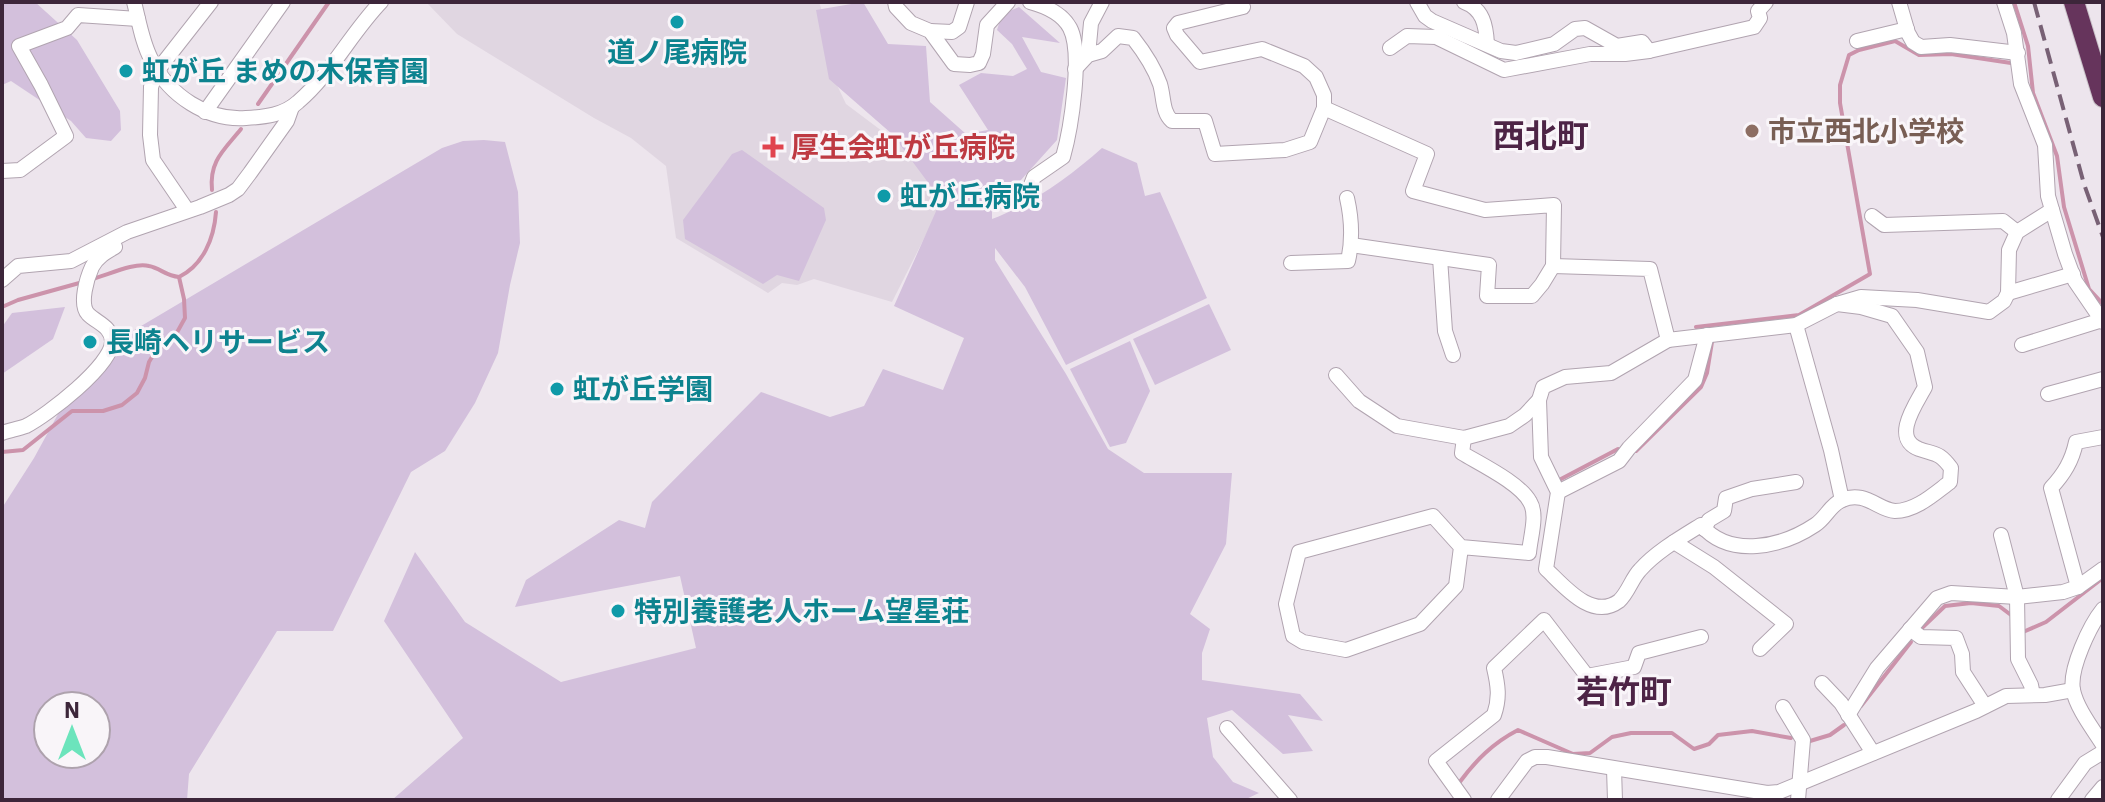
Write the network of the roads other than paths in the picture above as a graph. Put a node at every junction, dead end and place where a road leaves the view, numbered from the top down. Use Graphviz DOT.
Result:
graph roads {
  1 [pos="134,2"];
  2 [pos="211,2"];
  3 [pos="283,2"];
  4 [pos="381,2"];
  5 [pos="895,2"];
  6 [pos="967,2"];
  7 [pos="1008,2"];
  8 [pos="1030,2"];
  9 [pos="1102,2"];
  10 [pos="1417,2"];
  11 [pos="1464,2"];
  12 [pos="1899,2"];
  13 [pos="2004,2"];
  14 [pos="2074,2"];
  15 [pos="1760,5"];
  16 [pos="1243,7"];
  17 [pos="138,19"];
  18 [pos="1907,29"];
  19 [pos="930,31"];
  20 [pos="1857,41"];
  21 [pos="1487,44"];
  22 [pos="1390,48"];
  23 [pos="2096,50"];
  24 [pos="1649,51"];
  25 [pos="2018,53"];
  26 [pos="1088,55"];
  27 [pos="1075,69"];
  28 [pos="157,71"];
  29 [pos="2103,97"];
  30 [pos="292,107"];
  31 [pos="1324,108"];
  32 [pos="205,112"];
  33 [pos="2,171"];
  34 [pos="1029,190"];
  35 [pos="1347,198"];
  36 [pos="187,210"];
  37 [pos="2052,210"];
  38 [pos="1872,216"];
  39 [pos="127,232"];
  40 [pos="2017,232"];
  41 [pos="1351,245"];
  42 [pos="1440,258"];
  43 [pos="1291,263"];
  44 [pos="1553,266"];
  45 [pos="2073,274"];
  46 [pos="2,280"];
  47 [pos="2008,293"];
  48 [pos="1837,304"];
  49 [pos="2102,321"];
  50 [pos="1796,325"];
  51 [pos="1707,335"];
  52 [pos="1668,340"];
  53 [pos="2022,345"];
  54 [pos="1453,355"];
  55 [pos="1336,375"];
  56 [pos="2103,379"];
  57 [pos="2048,394"];
  58 [pos="1539,400"];
  59 [pos="2,433"];
  60 [pos="1464,438"];
  61 [pos="2102,441"];
  62 [pos="1796,482"];
  63 [pos="1558,492"];
  64 [pos="1842,500"];
  65 [pos="1704,529"];
  66 [pos="2001,535"];
  67 [pos="1674,542"];
  68 [pos="1461,547"];
  69 [pos="2103,569"];
  70 [pos="2078,587"];
  71 [pos="2017,597"];
  72 [pos="2103,609"];
  73 [pos="1910,629"];
  74 [pos="1701,637"];
  75 [pos="1760,649"];
  76 [pos="1822,683"];
  77 [pos="2073,690"];
  78 [pos="2033,695"];
  79 [pos="1985,706"];
  80 [pos="1783,707"];
  81 [pos="1848,715"];
  82 [pos="1227,728"];
  83 [pos="2103,745"];
  84 [pos="2103,752"];
  85 [pos="1873,753"];
  86 [pos="1614,769"];
  87 [pos="1800,783"];
  88 [pos="2103,787"];
  89 [pos="1290,800"];
  90 [pos="1464,800"];
  91 [pos="1498,800"];
  92 [pos="1615,800"];
  93 [pos="1798,800"];
  94 [pos="2058,800"];
  95 [pos="2092,800"];
  1 -- 17 [label="street"];
  2 -- 28 [label="street"];
  3 -- 32 [label="street"];
  4 -- 30 [label="street"];
  5 -- 19 [label="street"];
  6 -- 19 [label="street"];
  7 -- 19 [label="street"];
  8 -- 27 [label="street"];
  9 -- 26 [label="street"];
  10 -- 21 [label="street"];
  11 -- 21 [label="street"];
  12 -- 18 [label="street"];
  13 -- 25 [label="street"];
  14 -- 23 [label="highway"];
  15 -- 24 [label="street"];
  16 -- 31 [label="street"];
  17 -- 28 [label="street"];
  17 -- 33 [label="street"];
  18 -- 20 [label="street"];
  18 -- 25 [label="street"];
  21 -- 24 [label="street"];
  22 -- 24 [label="street"];
  23 -- 29 [label="highway"];
  25 -- 37 [label="street"];
  26 -- 27 [label="street"];
  26 -- 31 [label="street"];
  27 -- 34 [label="street"];
  28 -- 32 [label="street"];
  28 -- 36 [label="street"];
  30 -- 32 [label="street"];
  30 -- 36 [label="street"];
  31 -- 44 [label="street"];
  35 -- 41 [label="street"];
  36 -- 39 [label="street"];
  37 -- 40 [label="street"];
  37 -- 45 [label="street"];
  38 -- 40 [label="street"];
  39 -- 46 [label="street"];
  39 -- 59 [label="street"];
  40 -- 47 [label="street"];
  41 -- 42 [label="street"];
  41 -- 43 [label="street"];
  42 -- 44 [label="street"];
  42 -- 54 [label="street"];
  44 -- 52 [label="street"];
  45 -- 47 [label="street"];
  45 -- 49 [label="street"];
  47 -- 48 [label="street"];
  48 -- 50 [label="street"];
  48 -- 64 [label="street"];
  49 -- 53 [label="street"];
  50 -- 51 [label="street"];
  50 -- 64 [label="street"];
  51 -- 52 [label="street"];
  51 -- 63 [label="street"];
  52 -- 58 [label="street"];
  55 -- 60 [label="street"];
  56 -- 57 [label="street"];
  58 -- 60 [label="street"];
  58 -- 63 [label="street"];
  60 -- 68 [label="street"];
  61 -- 70 [label="street"];
  62 -- 65 [label="street"];
  63 -- 67 [label="street"];
  64 -- 65 [label="street"];
  65 -- 67 [label="street"];
  66 -- 71 [label="street"];
  67 -- 75 [label="street"];
  68 -- 68 [label="street"];
  69 -- 70 [label="street"];
  70 -- 71 [label="street"];
  71 -- 73 [label="street"];
  71 -- 78 [label="street"];
  72 -- 77 [label="street"];
  73 -- 79 [label="street"];
  73 -- 81 [label="street"];
  74 -- 90 [label="street"];
  76 -- 81 [label="street"];
  77 -- 78 [label="street"];
  77 -- 83 [label="street"];
  78 -- 79 [label="street"];
  79 -- 85 [label="street"];
  80 -- 87 [label="street"];
  81 -- 85 [label="street"];
  82 -- 89 [label="street"];
  84 -- 94 [label="street"];
  85 -- 87 [label="street"];
  86 -- 87 [label="street"];
  86 -- 91 [label="street"];
  86 -- 92 [label="street"];
  87 -- 93 [label="street"];
  88 -- 95 [label="street"];
}
